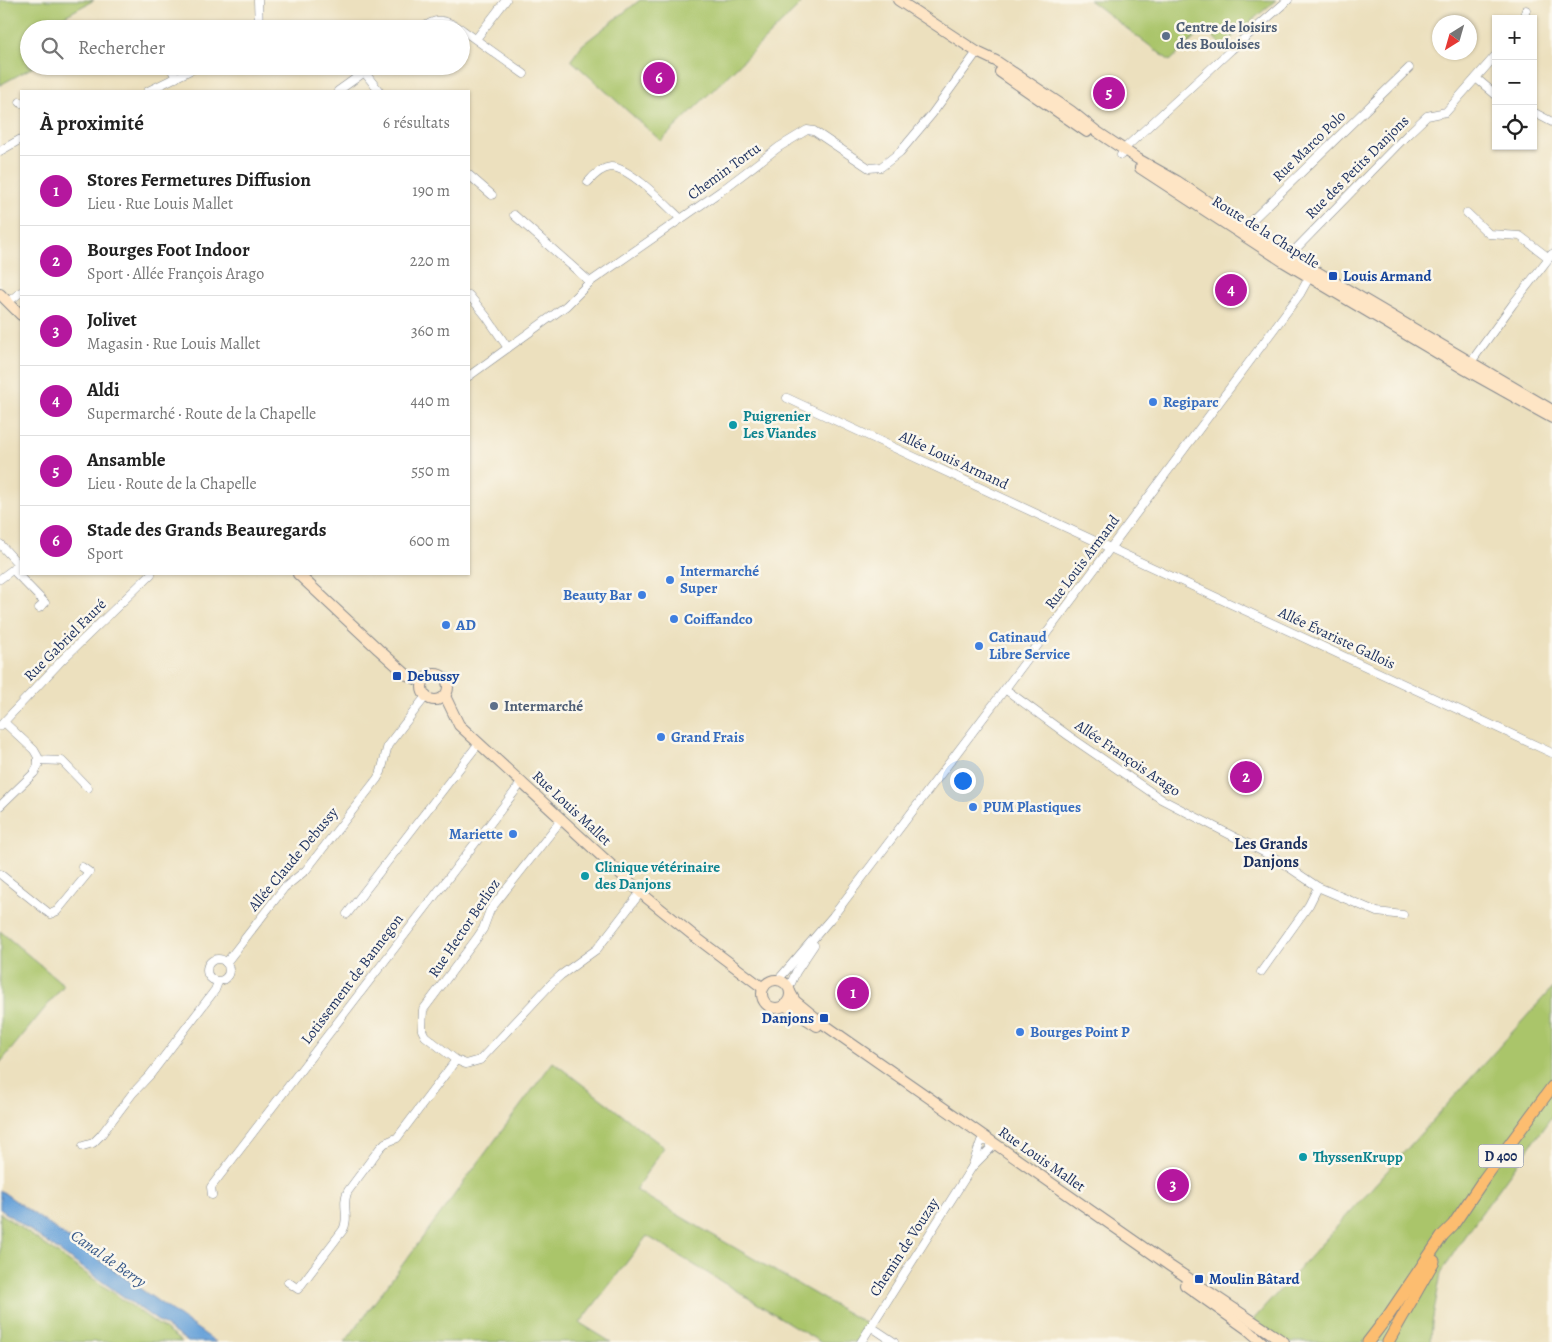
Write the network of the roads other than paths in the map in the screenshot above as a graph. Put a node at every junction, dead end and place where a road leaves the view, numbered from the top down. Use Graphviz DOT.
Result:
graph roads {
  1 [pos="258,0"];
  2 [pos="506,0"];
  3 [pos="898,0"];
  4 [pos="1288,0"];
  5 [pos="1526,10"];
  6 [pos="1524,15"];
  7 [pos="259,20"];
  8 [pos="470,35"];
  9 [pos="476,39"];
  10 [pos="977,52"];
  11 [pos="1492,60"];
  12 [pos="1409,68"];
  13 [pos="1392,72"];
  14 [pos="524,74"];
  15 [pos="174,75"];
  16 [pos="182,75"];
  17 [pos="362,75"];
  18 [pos="367,75"];
  19 [pos="176,78"];
  20 [pos="1399,78"];
  21 [pos="1476,78"];
  22 [pos="150,90"];
  23 [pos="340,90"];
  24 [pos="378,90"];
  25 [pos="1492,92"];
  26 [pos="1537,114"];
  27 [pos="1552,122"];
  28 [pos="20,140"];
  29 [pos="0,151"];
  30 [pos="1122,152"];
  31 [pos="470,176"];
  32 [pos="588,182"];
  33 [pos="492,194"];
  34 [pos="1467,213"];
  35 [pos="514,215"];
  36 [pos="681,218"];
  37 [pos="1242,231"];
  38 [pos="1551,256"];
  39 [pos="1286,259"];
  40 [pos="1311,274"];
  41 [pos="590,282"];
  42 [pos="20,293"];
  43 [pos="0,294"];
  44 [pos="470,297"];
  45 [pos="8,302"];
  46 [pos="20,314"];
  47 [pos="508,348"];
  48 [pos="1468,366"];
  49 [pos="470,375"];
  50 [pos="787,398"];
  51 [pos="1552,410"];
  52 [pos="1552,418"];
  53 [pos="0,544"];
  54 [pos="1110,548"];
  55 [pos="18,566"];
  56 [pos="25,575"];
  57 [pos="150,575"];
  58 [pos="299,575"];
  59 [pos="0,579"];
  60 [pos="39,608"];
  61 [pos="423,682"];
  62 [pos="1005,689"];
  63 [pos="426,696"];
  64 [pos="444,696"];
  65 [pos="2,724"];
  66 [pos="479,743"];
  67 [pos="1552,753"];
  68 [pos="38,760"];
  69 [pos="522,782"];
  70 [pos="88,788"];
  71 [pos="0,806"];
  72 [pos="562,819"];
  73 [pos="82,866"];
  74 [pos="0,874"];
  75 [pos="1318,887"];
  76 [pos="640,892"];
  77 [pos="347,914"];
  78 [pos="1404,915"];
  79 [pos="833,916"];
  80 [pos="226,963"];
  81 [pos="1261,972"];
  82 [pos="778,980"];
  83 [pos="218,982"];
  84 [pos="763,988"];
  85 [pos="789,990"];
  86 [pos="784,1005"];
  87 [pos="456,1060"];
  88 [pos="1552,1087"];
  89 [pos="987,1143"];
  90 [pos="83,1146"];
  91 [pos="972,1166"];
  92 [pos="212,1195"];
  93 [pos="1453,1225"];
  94 [pos="288,1282"];
  95 [pos="870,1326"];
  96 [pos="861,1342"];
  97 [pos="894,1342"];
  98 [pos="1262,1342"];
  99 [pos="1284,1342"];
  100 [pos="1368,1342"];
  101 [pos="1388,1342"];
  1 -- 7 [label="street"];
  2 -- 9 [label="street"];
  3 -- 10 [label="main road, Route de la Chapelle"];
  4 -- 30 [label="street"];
  5 -- 6 [label="street"];
  8 -- 9 [label="street"];
  9 -- 14 [label="street"];
  10 -- 30 [label="main road, Route de la Chapelle"];
  10 -- 36 [label="street, Chemin Tortu"];
  11 -- 21 [label="street, Rue des Petits Danjons"];
  12 -- 20 [label="street, Rue Marco Polo"];
  13 -- 20 [label="street"];
  15 -- 19 [label="street"];
  16 -- 19 [label="street"];
  17 -- 23 [label="street"];
  18 -- 24 [label="street"];
  19 -- 22 [label="street"];
  20 -- 37 [label="street, Rue Marco Polo"];
  21 -- 25 [label="street"];
  21 -- 39 [label="street, Rue des Petits Danjons"];
  26 -- 27 [label="street"];
  28 -- 29 [label="street"];
  30 -- 37 [label="main road, Route de la Chapelle"];
  31 -- 33 [label="street"];
  32 -- 36 [label="street"];
  34 -- 38 [label="street"];
  35 -- 41 [label="street"];
  36 -- 41 [label="street, Chemin Tortu"];
  37 -- 39 [label="main road, Route de la Chapelle"];
  38 -- 48 [label="street"];
  39 -- 40 [label="main road, Route de la Chapelle"];
  40 -- 48 [label="main road, Route de la Chapelle"];
  40 -- 54 [label="street, Rue Louis Armand"];
  41 -- 47 [label="street, Chemin Tortu"];
  42 -- 45 [label="street"];
  43 -- 45 [label="main road"];
  44 -- 47 [label="street"];
  45 -- 46 [label="main road"];
  47 -- 49 [label="street, Chemin Tortu"];
  48 -- 51 [label="main road, Route de la Chapelle"];
  48 -- 52 [label="main road, Route de la Chapelle"];
  50 -- 54 [label="street, Allée Louis Armand"];
  53 -- 55 [label="street"];
  54 -- 62 [label="street, Rue Louis Armand"];
  54 -- 67 [label="street, Allée Évariste Gallois"];
  55 -- 59 [label="street"];
  56 -- 60 [label="street"];
  57 -- 65 [label="street, Rue Gabriel Fauré"];
  58 -- 61 [label="main road"];
  61 -- 63 [label="main road"];
  61 -- 64 [label="main road, Rue Louis Mallet"];
  62 -- 75 [label="street, Allée François Arago"];
  62 -- 79 [label="street, Rue Louis Armand"];
  63 -- 64 [label="main road"];
  63 -- 80 [label="street, Allée Claude Debussy"];
  64 -- 66 [label="main road, Rue Louis Mallet"];
  65 -- 68 [label="street"];
  66 -- 69 [label="main road, Rue Louis Mallet"];
  66 -- 77 [label="street"];
  68 -- 70 [label="street"];
  68 -- 71 [label="street"];
  69 -- 72 [label="main road, Rue Louis Mallet"];
  69 -- 92 [label="street, Lotissement de Bannegon"];
  72 -- 76 [label="main road, Rue Louis Mallet"];
  72 -- 87 [label="street, Rue Hector Berlioz"];
  73 -- 74 [label="street"];
  75 -- 78 [label="street, Allée François Arago"];
  75 -- 81 [label="street"];
  76 -- 84 [label="main road, Rue Louis Mallet"];
  76 -- 87 [label="street"];
  79 -- 82 [label="street, Rue Louis Armand"];
  79 -- 85 [label="street, Rue Louis Armand"];
  80 -- 83 [label="street, Allée Claude Debussy"];
  80 -- 83 [label="street"];
  82 -- 84 [label="main road"];
  82 -- 85 [label="main road, Rue Louis Mallet"];
  83 -- 90 [label="street, Allée Claude Debussy"];
  84 -- 86 [label="main road, Rue Louis Mallet"];
  85 -- 86 [label="main road"];
  85 -- 89 [label="main road, Rue Louis Mallet"];
  86 -- 89 [label="main road, Rue Louis Mallet"];
  87 -- 94 [label="street"];
  88 -- 93 [label="main road, D 400"];
  89 -- 91 [label="street, Chemin de Vouzay"];
  89 -- 91 [label="street, Chemin de Vouzay"];
  89 -- 98 [label="main road, Rue Louis Mallet"];
  89 -- 99 [label="main road, Rue Louis Mallet"];
  91 -- 95 [label="street, Chemin de Vouzay"];
  93 -- 100 [label="main road, D 400"];
  93 -- 101 [label="main road, D 400"];
  95 -- 96 [label="street, Chemin de Vouzay"];
  95 -- 97 [label="street"];
}
